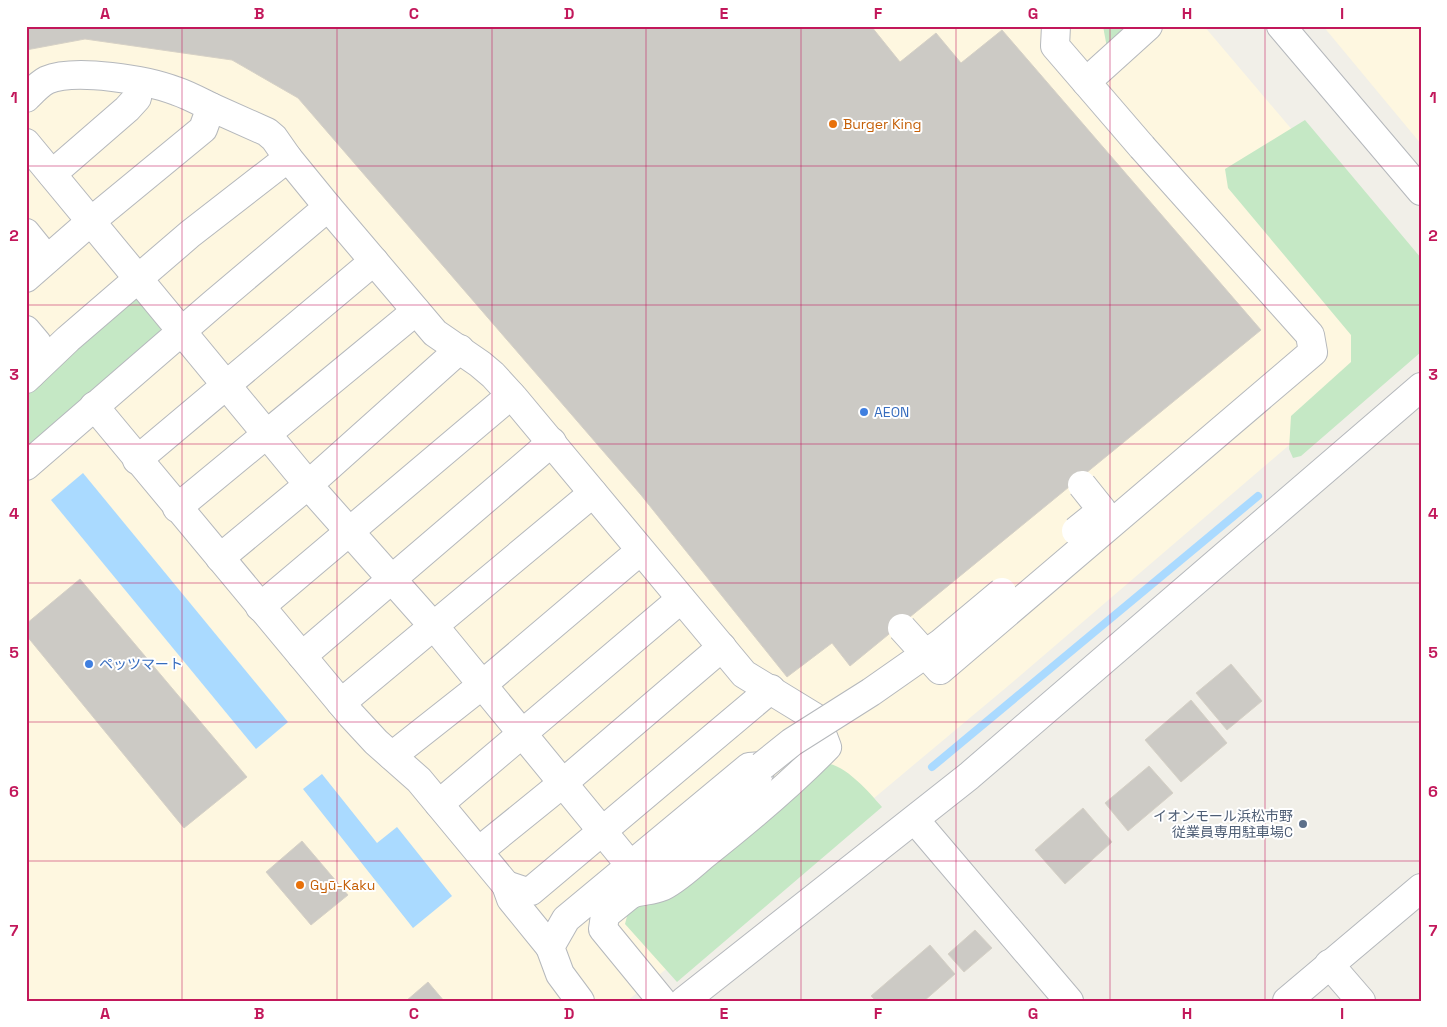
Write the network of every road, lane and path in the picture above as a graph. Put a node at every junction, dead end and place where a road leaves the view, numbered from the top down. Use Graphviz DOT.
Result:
graph roads {
  1 [pos="1056,26"];
  2 [pos="1148,26"];
  3 [pos="1281,26"];
  4 [pos="140,82"];
  5 [pos="1086,82"];
  6 [pos="26,98"];
  7 [pos="211,107"];
  8 [pos="26,143"];
  9 [pos="288,158"];
  10 [pos="52,174"];
  11 [pos="1421,191"];
  12 [pos="328,207"];
  13 [pos="90,222"];
  14 [pos="26,233"];
  15 [pos="46,259"];
  16 [pos="374,261"];
  17 [pos="26,278"];
  18 [pos="138,280"];
  19 [pos="416,310"];
  20 [pos="181,331"];
  21 [pos="31,337"];
  22 [pos="68,339"];
  23 [pos="460,350"];
  24 [pos="29,377"];
  25 [pos="226,386"];
  26 [pos="1421,387"];
  27 [pos="510,395"];
  28 [pos="94,406"];
  29 [pos="266,434"];
  30 [pos="552,442"];
  31 [pos="137,460"];
  32 [pos="26,466"];
  33 [pos="308,484"];
  34 [pos="1082,485"];
  35 [pos="593,493"];
  36 [pos="178,508"];
  37 [pos="350,532"];
  38 [pos="640,551"];
  39 [pos="220,558"];
  40 [pos="392,580"];
  41 [pos="681,599"];
  42 [pos="260,607"];
  43 [pos="433,626"];
  44 [pos="902,628"];
  45 [pos="722,647"];
  46 [pos="302,656"];
  47 [pos="482,684"];
  48 [pos="779,694"];
  49 [pos="341,703"];
  50 [pos="522,733"];
  51 [pos="392,756"];
  52 [pos="563,783"];
  53 [pos="439,804"];
  54 [pos="915,820"];
  55 [pos="602,831"];
  56 [pos="479,851"];
  57 [pos="639,869"];
  58 [pos="506,885"];
  59 [pos="1421,888"];
  60 [pos="631,894"];
  61 [pos="550,948"];
  62 [pos="1329,964"];
  63 [pos="580,1001"];
  64 [pos="662,1001"];
  65 [pos="684,1001"];
  66 [pos="1069,1001"];
  67 [pos="1287,1001"];
  68 [pos="1360,1001"];
  1 -- 5 [label="street"];
  2 -- 5 [label="street"];
  3 -- 11 [label="street"];
  4 -- 6 [label="street"];
  4 -- 7 [label="street"];
  4 -- 10 [label="street"];
  5 -- 44 [label="street, bridge"];
  7 -- 9 [label="street"];
  7 -- 13 [label="street"];
  8 -- 10 [label="street"];
  9 -- 12 [label="street"];
  9 -- 18 [label="street"];
  10 -- 13 [label="street"];
  12 -- 16 [label="street"];
  12 -- 20 [label="street"];
  13 -- 15 [label="street"];
  13 -- 18 [label="street"];
  14 -- 15 [label="street"];
  15 -- 17 [label="street"];
  16 -- 19 [label="street"];
  16 -- 25 [label="street"];
  18 -- 20 [label="street"];
  18 -- 22 [label="street"];
  19 -- 23 [label="street"];
  19 -- 29 [label="street"];
  20 -- 25 [label="street"];
  20 -- 28 [label="street"];
  21 -- 22 [label="street"];
  21 -- 24 [label="street"];
  22 -- 24 [label="street"];
  23 -- 27 [label="street"];
  23 -- 33 [label="street"];
  25 -- 29 [label="street"];
  25 -- 31 [label="street"];
  26 -- 54 [label="street"];
  27 -- 30 [label="street"];
  27 -- 37 [label="street"];
  28 -- 31 [label="street"];
  28 -- 32 [label="street"];
  29 -- 33 [label="street"];
  29 -- 36 [label="street"];
  30 -- 35 [label="street"];
  30 -- 40 [label="street"];
  31 -- 36 [label="street"];
  33 -- 37 [label="street"];
  33 -- 39 [label="street"];
  34 -- 57 [label="street, bridge"];
  35 -- 38 [label="street"];
  35 -- 43 [label="street"];
  36 -- 39 [label="street"];
  37 -- 40 [label="street"];
  37 -- 42 [label="street"];
  38 -- 41 [label="street"];
  38 -- 47 [label="street"];
  39 -- 42 [label="street"];
  40 -- 43 [label="street"];
  40 -- 46 [label="street"];
  41 -- 45 [label="street"];
  41 -- 50 [label="street"];
  42 -- 46 [label="street"];
  43 -- 47 [label="street"];
  43 -- 49 [label="street"];
  45 -- 48 [label="street"];
  45 -- 52 [label="street"];
  46 -- 49 [label="street"];
  47 -- 50 [label="street"];
  47 -- 51 [label="street"];
  48 -- 55 [label="street"];
  48 -- 60 [label="street"];
  49 -- 51 [label="street"];
  50 -- 52 [label="street"];
  50 -- 53 [label="street"];
  51 -- 53 [label="street"];
  52 -- 55 [label="street"];
  52 -- 56 [label="street"];
  53 -- 56 [label="street"];
  54 -- 65 [label="street"];
  54 -- 66 [label="street"];
  55 -- 57 [label="street"];
  55 -- 58 [label="street"];
  56 -- 58 [label="street"];
  57 -- 60 [label="street"];
  57 -- 61 [label="street"];
  58 -- 61 [label="street"];
  59 -- 62 [label="street"];
  60 -- 64 [label="street"];
  61 -- 63 [label="street"];
  62 -- 67 [label="street"];
  62 -- 68 [label="street"];
}
